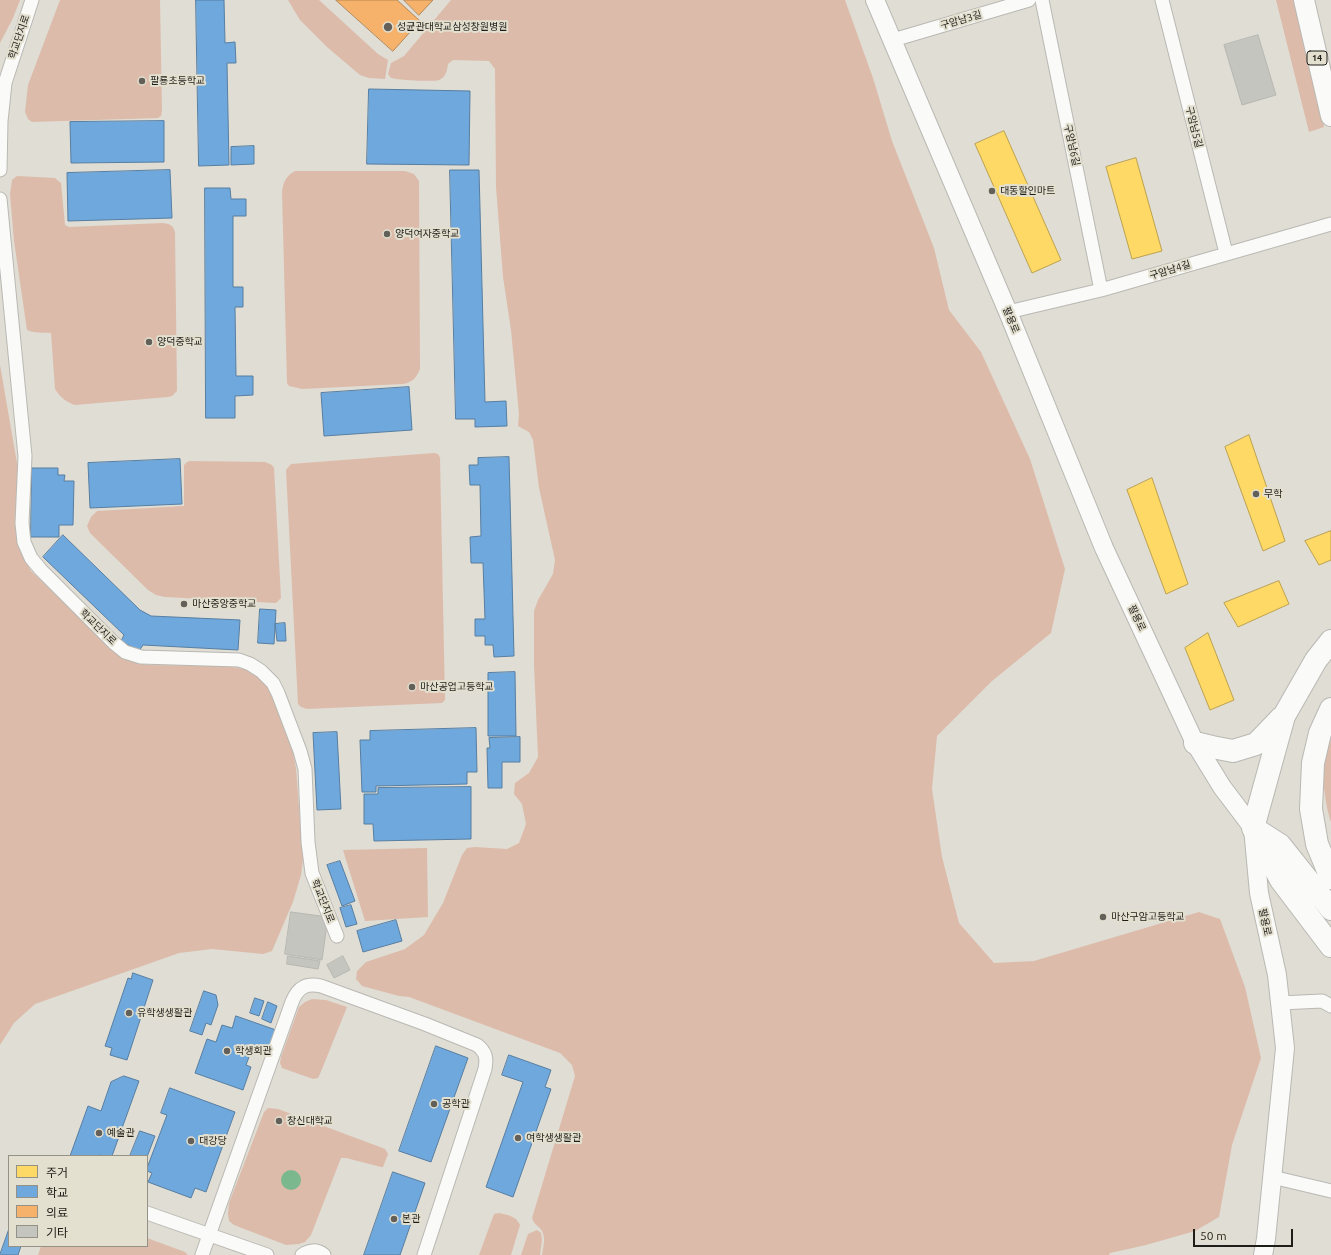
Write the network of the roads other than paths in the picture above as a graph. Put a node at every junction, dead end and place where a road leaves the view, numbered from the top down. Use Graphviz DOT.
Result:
graph roads {
  1 [pos="32,0"];
  2 [pos="875,0"];
  3 [pos="1030,0"];
  4 [pos="1042,0"];
  5 [pos="1162,0"];
  6 [pos="1304,0"];
  7 [pos="893,40"];
  8 [pos="1331,116"];
  9 [pos="0,170"];
  10 [pos="0,199"];
  11 [pos="1331,224"];
  12 [pos="1226,253"];
  13 [pos="1102,290"];
  14 [pos="1008,312"];
  15 [pos="1331,640"];
  16 [pos="1331,709"];
  17 [pos="1284,716"];
  18 [pos="1195,743"];
  19 [pos="1253,828"];
  20 [pos="1331,878"];
  21 [pos="1331,909"];
  22 [pos="337,936"];
  23 [pos="1331,946"];
  24 [pos="1280,1003"];
  25 [pos="1331,1006"];
  26 [pos="1272,1177"];
  27 [pos="1331,1191"];
  28 [pos="148,1213"];
  29 [pos="209,1235"];
  30 [pos="202,1255"];
  31 [pos="267,1255"];
  32 [pos="302,1255"];
  33 [pos="324,1255"];
  34 [pos="424,1255"];
  35 [pos="1263,1255"];
  1 -- 9 [label="street, 학교단지로"];
  2 -- 7 [label="main road, 팔용로"];
  3 -- 7 [label="street, 구암남3길"];
  4 -- 13 [label="street, 구암남6길"];
  5 -- 12 [label="street, 구암남5길"];
  6 -- 8 [label="main road, 14"];
  7 -- 14 [label="main road, 팔용로"];
  10 -- 22 [label="street, 학교단지로"];
  11 -- 12 [label="street, 구암남4길"];
  12 -- 13 [label="street, 구암남4길"];
  13 -- 14 [label="street, 구암남4길"];
  14 -- 18 [label="main road, 팔용로"];
  15 -- 17 [label="highway"];
  16 -- 20 [label="highway"];
  17 -- 18 [label="highway"];
  17 -- 19 [label="highway"];
  18 -- 19 [label="main road, 팔용로"];
  19 -- 21 [label="highway"];
  19 -- 23 [label="highway"];
  19 -- 24 [label="main road, 팔용로"];
  24 -- 25 [label="street"];
  24 -- 26 [label="main road, 팔용로"];
  26 -- 27 [label="street"];
  26 -- 35 [label="main road, 팔용로"];
  28 -- 29 [label="street"];
  29 -- 30 [label="street"];
  29 -- 31 [label="street"];
  29 -- 34 [label="street"];
  32 -- 33 [label="street"];
}
